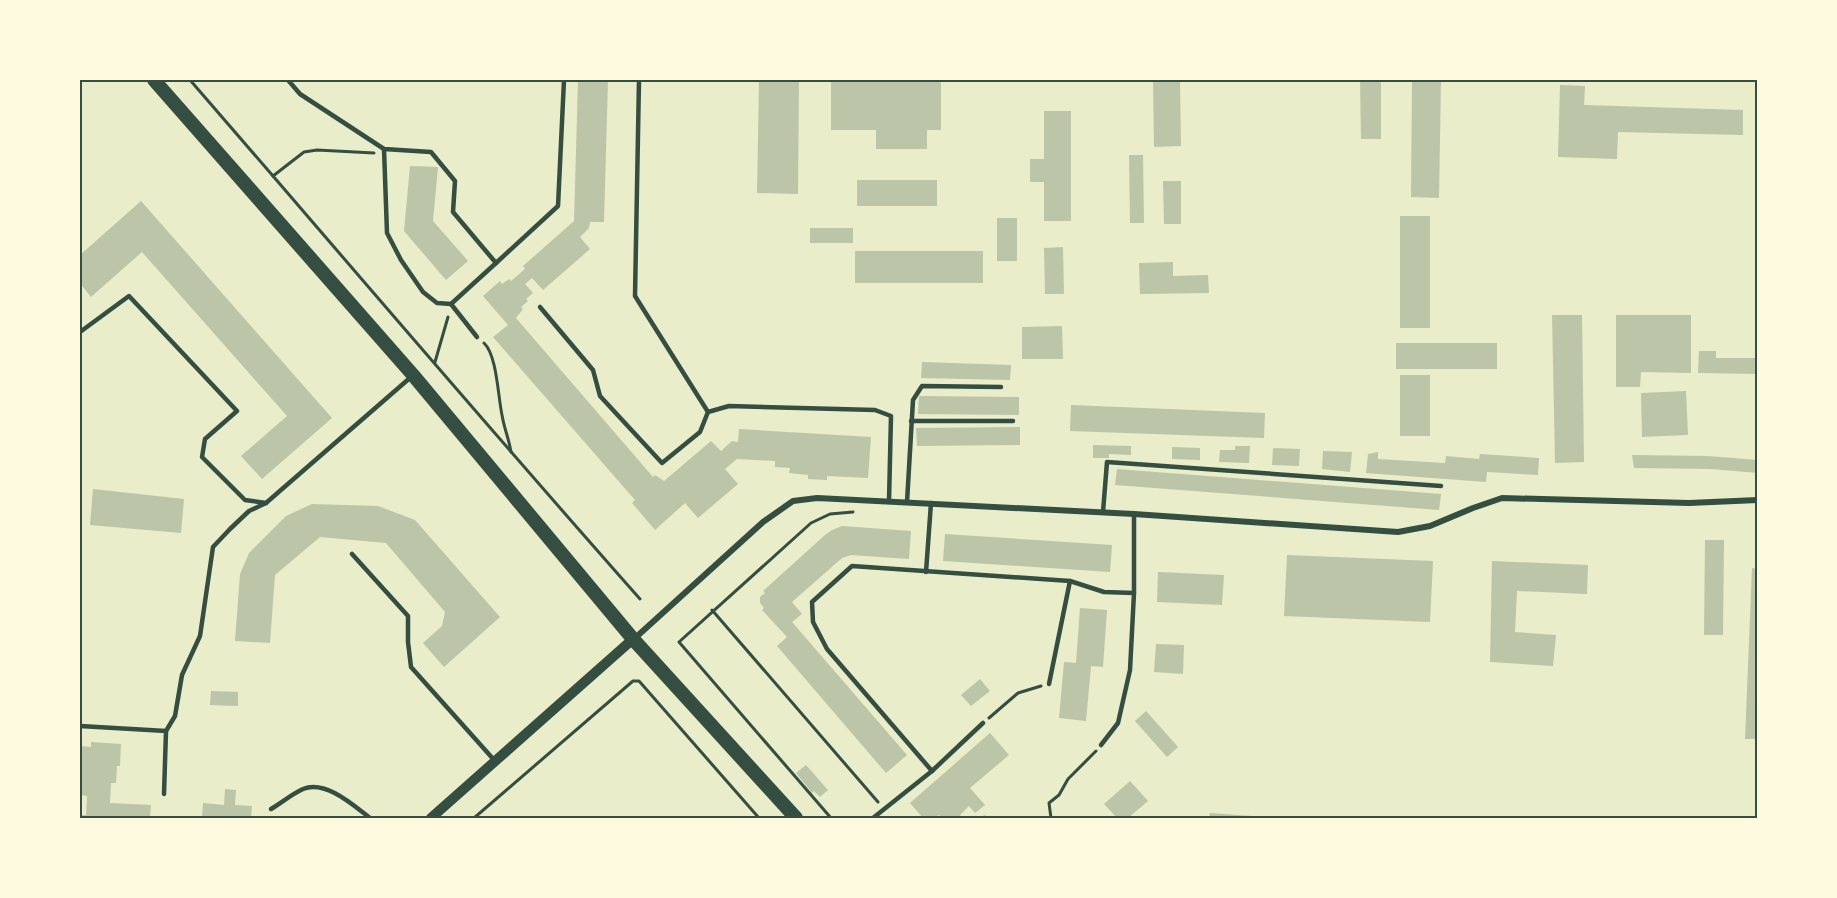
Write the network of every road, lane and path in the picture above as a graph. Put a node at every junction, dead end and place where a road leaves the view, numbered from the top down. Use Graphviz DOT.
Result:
graph roads {
  1 [pos="154,80"];
  2 [pos="190,80"];
  3 [pos="288,80"];
  4 [pos="564,80"];
  5 [pos="639,80"];
  6 [pos="384,149"];
  7 [pos="273,176"];
  8 [pos="496,263"];
  9 [pos="452,303"];
  10 [pos="540,307"];
  11 [pos="80,333"];
  12 [pos="477,337"];
  13 [pos="434,363"];
  14 [pos="413,375"];
  15 [pos="1001,387"];
  16 [pos="708,412"];
  17 [pos="911,421"];
  18 [pos="1013,421"];
  19 [pos="511,454"];
  20 [pos="1441,486"];
  21 [pos="1758,500"];
  22 [pos="890,501"];
  23 [pos="908,502"];
  24 [pos="266,503"];
  25 [pos="931,503"];
  26 [pos="855,512"];
  27 [pos="1103,512"];
  28 [pos="1134,514"];
  29 [pos="352,554"];
  30 [pos="926,572"];
  31 [pos="1070,580"];
  32 [pos="1134,593"];
  33 [pos="640,599"];
  34 [pos="712,610"];
  35 [pos="633,639"];
  36 [pos="1049,684"];
  37 [pos="983,723"];
  38 [pos="80,726"];
  39 [pos="166,731"];
  40 [pos="1101,746"];
  41 [pos="495,761"];
  42 [pos="932,771"];
  43 [pos="164,794"];
  44 [pos="886,808"];
  45 [pos="271,809"];
  46 [pos="370,819"];
  47 [pos="431,819"];
  48 [pos="474,819"];
  49 [pos="759,819"];
  50 [pos="796,819"];
  51 [pos="831,819"];
  52 [pos="873,819"];
  53 [pos="1051,819"];
  1 -- 14 [label="main road"];
  2 -- 7 [label="path"];
  3 -- 6 [label="lane"];
  4 -- 8 [label="lane"];
  5 -- 16 [label="lane"];
  6 -- 7 [label="path"];
  6 -- 8 [label="lane"];
  6 -- 9 [label="lane"];
  7 -- 13 [label="path"];
  8 -- 9 [label="lane"];
  9 -- 12 [label="lane"];
  9 -- 13 [label="path"];
  10 -- 16 [label="lane"];
  11 -- 24 [label="lane"];
  12 -- 19 [label="path"];
  13 -- 19 [label="path"];
  14 -- 24 [label="lane"];
  14 -- 35 [label="main road"];
  15 -- 17 [label="lane"];
  16 -- 22 [label="lane"];
  17 -- 18 [label="lane"];
  17 -- 23 [label="lane"];
  19 -- 33 [label="path"];
  20 -- 27 [label="lane"];
  21 -- 28 [label="street"];
  22 -- 23 [label="street"];
  22 -- 35 [label="street"];
  23 -- 25 [label="street"];
  24 -- 39 [label="lane"];
  25 -- 27 [label="street"];
  25 -- 30 [label="lane"];
  26 -- 34 [label="path"];
  27 -- 28 [label="street"];
  28 -- 32 [label="lane"];
  29 -- 41 [label="lane"];
  30 -- 31 [label="lane"];
  30 -- 42 [label="lane"];
  31 -- 32 [label="lane"];
  31 -- 36 [label="lane"];
  32 -- 40 [label="lane"];
  34 -- 44 [label="path"];
  34 -- 51 [label="path"];
  35 -- 41 [label="street"];
  35 -- 50 [label="main road"];
  36 -- 37 [label="path"];
  37 -- 42 [label="lane"];
  38 -- 39 [label="lane"];
  39 -- 43 [label="lane"];
  40 -- 53 [label="path"];
  41 -- 47 [label="street"];
  42 -- 44 [label="lane"];
  44 -- 52 [label="lane"];
  45 -- 46 [label="lane"];
  48 -- 49 [label="path"];
}
